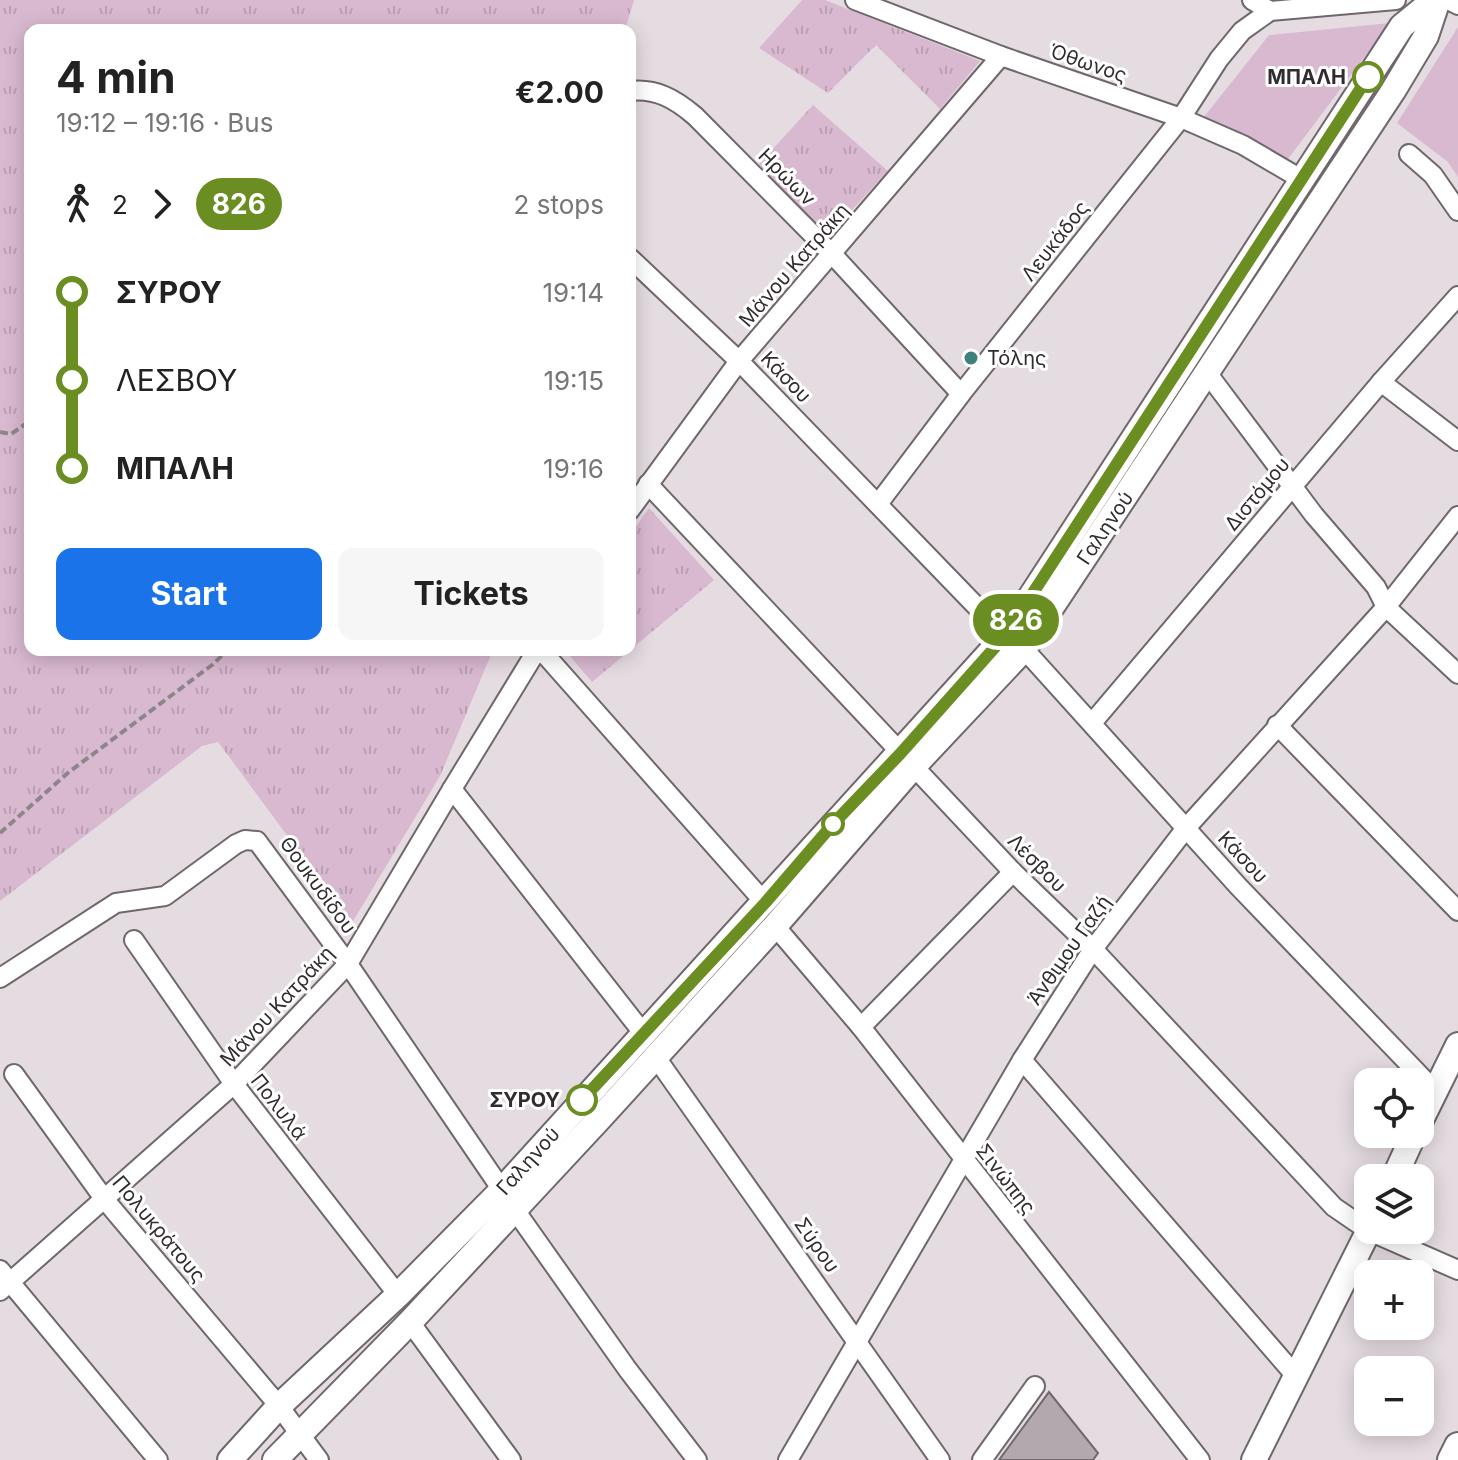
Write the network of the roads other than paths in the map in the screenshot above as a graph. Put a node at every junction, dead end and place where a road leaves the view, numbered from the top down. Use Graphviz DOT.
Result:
graph roads {
  1 [pos="855,0"];
  2 [pos="1252,0"];
  3 [pos="1396,0"];
  4 [pos="1436,0"];
  5 [pos="1448,0"];
  6 [pos="1458,5"];
  7 [pos="1270,11"];
  8 [pos="1001,56"];
  9 [pos="636,91"];
  10 [pos="1181,118"];
  11 [pos="1409,154"];
  12 [pos="1301,179"];
  13 [pos="1458,211"];
  14 [pos="833,255"];
  15 [pos="636,264"];
  16 [pos="1458,296"];
  17 [pos="739,361"];
  18 [pos="1208,374"];
  19 [pos="1381,382"];
  20 [pos="961,394"];
  21 [pos="1458,441"];
  22 [pos="648,484"];
  23 [pos="1292,486"];
  24 [pos="636,501"];
  25 [pos="878,504"];
  26 [pos="1458,516"];
  27 [pos="1386,607"];
  28 [pos="1014,643"];
  29 [pos="535,656"];
  30 [pos="544,656"];
  31 [pos="1458,674"];
  32 [pos="1092,723"];
  33 [pos="1277,725"];
  34 [pos="907,760"];
  35 [pos="452,789"];
  36 [pos="1186,828"];
  37 [pos="1013,872"];
  38 [pos="765,903"];
  39 [pos="1458,911"];
  40 [pos="775,926"];
  41 [pos="134,940"];
  42 [pos="1093,949"];
  43 [pos="348,964"];
  44 [pos="0,978"];
  45 [pos="861,1027"];
  46 [pos="643,1033"];
  47 [pos="1458,1045"];
  48 [pos="655,1056"];
  49 [pos="1022,1060"];
  50 [pos="14,1074"];
  51 [pos="234,1084"];
  52 [pos="1435,1091"];
  53 [pos="963,1161"];
  54 [pos="105,1200"];
  55 [pos="508,1200"];
  56 [pos="1354,1220"];
  57 [pos="1362,1244"];
  58 [pos="1400,1244"];
  59 [pos="1458,1270"];
  60 [pos="3,1281"];
  61 [pos="398,1295"];
  62 [pos="410,1322"];
  63 [pos="857,1340"];
  64 [pos="1295,1375"];
  65 [pos="1035,1386"];
  66 [pos="279,1406"];
  67 [pos="299,1435"];
  68 [pos="1458,1446"];
  69 [pos="158,1460"];
  70 [pos="230,1460"];
  71 [pos="275,1460"];
  72 [pos="319,1460"];
  73 [pos="511,1460"];
  74 [pos="697,1460"];
  75 [pos="788,1460"];
  76 [pos="940,1460"];
  77 [pos="982,1460"];
  78 [pos="1200,1460"];
  79 [pos="1254,1460"];
  80 [pos="1451,1460"];
  1 -- 8 [label="street, Όθωνος"];
  2 -- 7 [label="street"];
  3 -- 7 [label="street"];
  4 -- 12 [label="street, Γαληνού"];
  4 -- 18 [label="street, Γαληνού"];
  5 -- 6 [label="street"];
  7 -- 10 [label="street, Λευκάδος"];
  8 -- 10 [label="street, Όθωνος"];
  8 -- 14 [label="street, Μάνου Κατράκη"];
  9 -- 14 [label="street, Ηρώων"];
  10 -- 12 [label="street, Όθωνος"];
  10 -- 20 [label="street, Λευκάδος"];
  11 -- 13 [label="street"];
  12 -- 28 [label="street, Γαληνού"];
  14 -- 17 [label="street, Μάνου Κατράκη"];
  14 -- 20 [label="street, Ηρώων"];
  15 -- 17 [label="street, Κάσου"];
  16 -- 19 [label="street, Διστόμου"];
  17 -- 22 [label="street, Μάνου Κατράκη"];
  17 -- 25 [label="street, Κάσου"];
  18 -- 23 [label="street"];
  18 -- 28 [label="street, Γαληνού"];
  19 -- 21 [label="street"];
  19 -- 23 [label="street, Διστόμου"];
  20 -- 25 [label="street, Λευκάδος"];
  22 -- 24 [label="street, Μάνου Κατράκη"];
  22 -- 34 [label="street, Λέσβου"];
  23 -- 27 [label="street"];
  23 -- 32 [label="street, Διστόμου"];
  25 -- 28 [label="street, Κάσου"];
  26 -- 27 [label="street, Άνθιμου Γαζή"];
  27 -- 31 [label="street"];
  27 -- 33 [label="street, Άνθιμου Γαζή"];
  28 -- 32 [label="street, Κάσου"];
  28 -- 34 [label="street, Γαληνού"];
  29 -- 35 [label="street, Μάνου Κατράκη"];
  30 -- 38 [label="street"];
  32 -- 36 [label="street, Κάσου"];
  33 -- 36 [label="street, Άνθιμου Γαζή"];
  33 -- 39 [label="street"];
  34 -- 37 [label="street, Λέσβου"];
  34 -- 38 [label="street, Γαληνού"];
  34 -- 40 [label="street, Γαληνού"];
  35 -- 43 [label="street, Μάνου Κατράκη"];
  35 -- 46 [label="street"];
  36 -- 42 [label="street, Άνθιμου Γαζή"];
  36 -- 52 [label="street, Κάσου"];
  37 -- 42 [label="street, Λέσβου"];
  37 -- 45 [label="street"];
  38 -- 46 [label="street, Γαληνού"];
  40 -- 45 [label="street, Σινώπης"];
  40 -- 48 [label="street, Γαληνού"];
  41 -- 51 [label="street, Πολυλά"];
  42 -- 49 [label="street, Άνθιμου Γαζή"];
  42 -- 56 [label="street, Λέσβου"];
  43 -- 44 [label="street, Θουκυδίδου"];
  43 -- 51 [label="street, Μάνου Κατράκη"];
  43 -- 55 [label="street"];
  45 -- 53 [label="street, Σινώπης"];
  46 -- 55 [label="street, Γαληνού"];
  47 -- 52 [label="street"];
  48 -- 55 [label="street, Γαληνού"];
  48 -- 63 [label="street, Σύρου"];
  49 -- 53 [label="street, Άνθιμου Γαζή"];
  49 -- 64 [label="street"];
  50 -- 54 [label="street, Πολυκράτους"];
  51 -- 54 [label="street, Μάνου Κατράκη"];
  51 -- 61 [label="street, Πολυλά"];
  53 -- 63 [label="street, Άνθιμου Γαζή"];
  53 -- 78 [label="street, Σινώπης"];
  54 -- 60 [label="street, Μάνου Κατράκη"];
  54 -- 66 [label="street, Πολυκράτους"];
  55 -- 61 [label="street, Γαληνού"];
  55 -- 62 [label="street, Γαληνού"];
  55 -- 74 [label="street"];
  57 -- 64 [label="street"];
  58 -- 59 [label="street, Λέσβου"];
  60 -- 69 [label="street"];
  61 -- 66 [label="street, Γαληνού"];
  62 -- 67 [label="street, Γαληνού"];
  62 -- 73 [label="street"];
  63 -- 75 [label="street, Άνθιμου Γαζή"];
  63 -- 76 [label="street, Σύρου"];
  64 -- 79 [label="street"];
  65 -- 77 [label="street"];
  66 -- 67 [label="street, Πολυκράτους"];
  66 -- 70 [label="street, Γαληνού"];
  67 -- 71 [label="street, Γαληνού"];
  67 -- 72 [label="street"];
  68 -- 80 [label="main road"];
}
